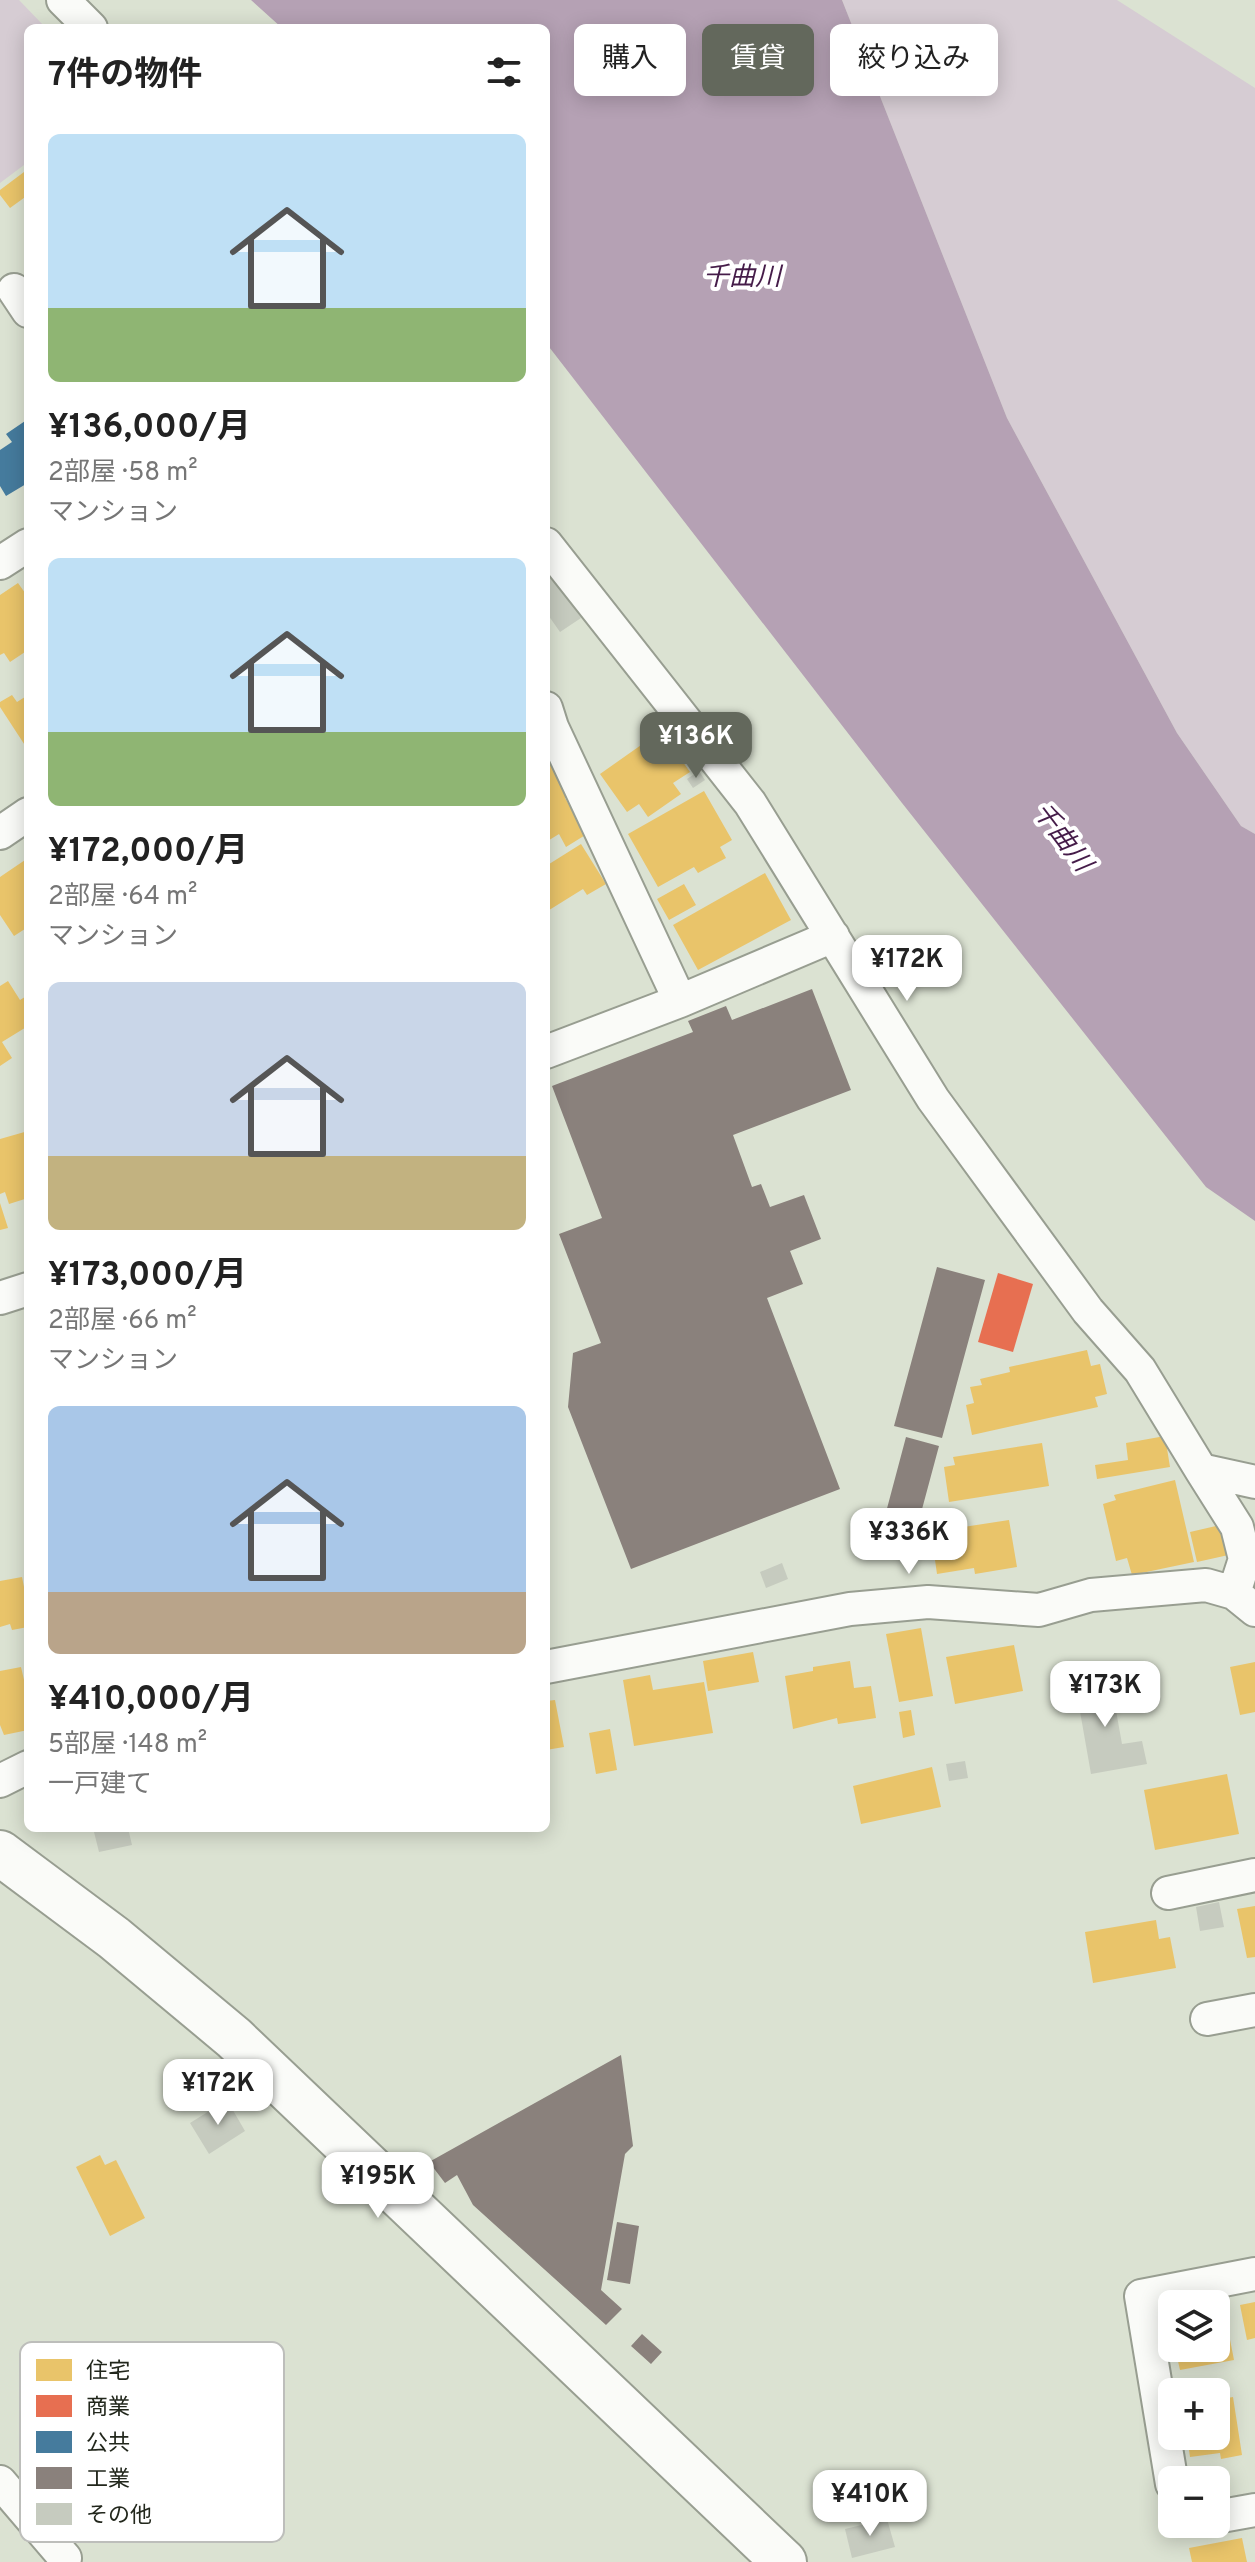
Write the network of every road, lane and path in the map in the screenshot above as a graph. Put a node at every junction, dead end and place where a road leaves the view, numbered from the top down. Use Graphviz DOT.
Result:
graph roads {
  1 [pos="63,0"];
  2 [pos="87,24"];
  3 [pos="550,549"];
  4 [pos="550,726"];
  5 [pos="24,817"];
  6 [pos="0,833"];
  7 [pos="833,936"];
  8 [pos="680,1001"];
  9 [pos="550,1050"];
  10 [pos="24,1290"];
  11 [pos="0,1298"];
  12 [pos="1201,1470"];
  13 [pos="1255,1482"];
  14 [pos="1244,1601"];
  15 [pos="550,1666"];
  16 [pos="24,1769"];
  17 [pos="0,1781"];
  18 [pos="0,1853"];
  19 [pos="1255,1875"];
  20 [pos="1168,1893"];
  21 [pos="1255,2010"];
  22 [pos="1207,2019"];
  23 [pos="1255,2274"];
  24 [pos="1169,2466"];
  25 [pos="0,2482"];
  26 [pos="20,2507"];
  27 [pos="1255,2510"];
  28 [pos="1230,2514"];
  29 [pos="49,2542"];
  30 [pos="64,2561"];
  31 [pos="784,2562"];
  1 -- 2 [label="street"];
  3 -- 7 [label="street"];
  4 -- 8 [label="street"];
  5 -- 6 [label="street"];
  7 -- 8 [label="street"];
  7 -- 12 [label="street"];
  8 -- 9 [label="street"];
  10 -- 11 [label="street"];
  12 -- 13 [label="street"];
  12 -- 14 [label="street"];
  14 -- 15 [label="street"];
  16 -- 17 [label="street"];
  18 -- 31 [label="street"];
  19 -- 20 [label="street"];
  21 -- 22 [label="street"];
  23 -- 24 [label="street"];
  25 -- 26 [label="street"];
  27 -- 28 [label="street"];
  29 -- 30 [label="street"];
}
